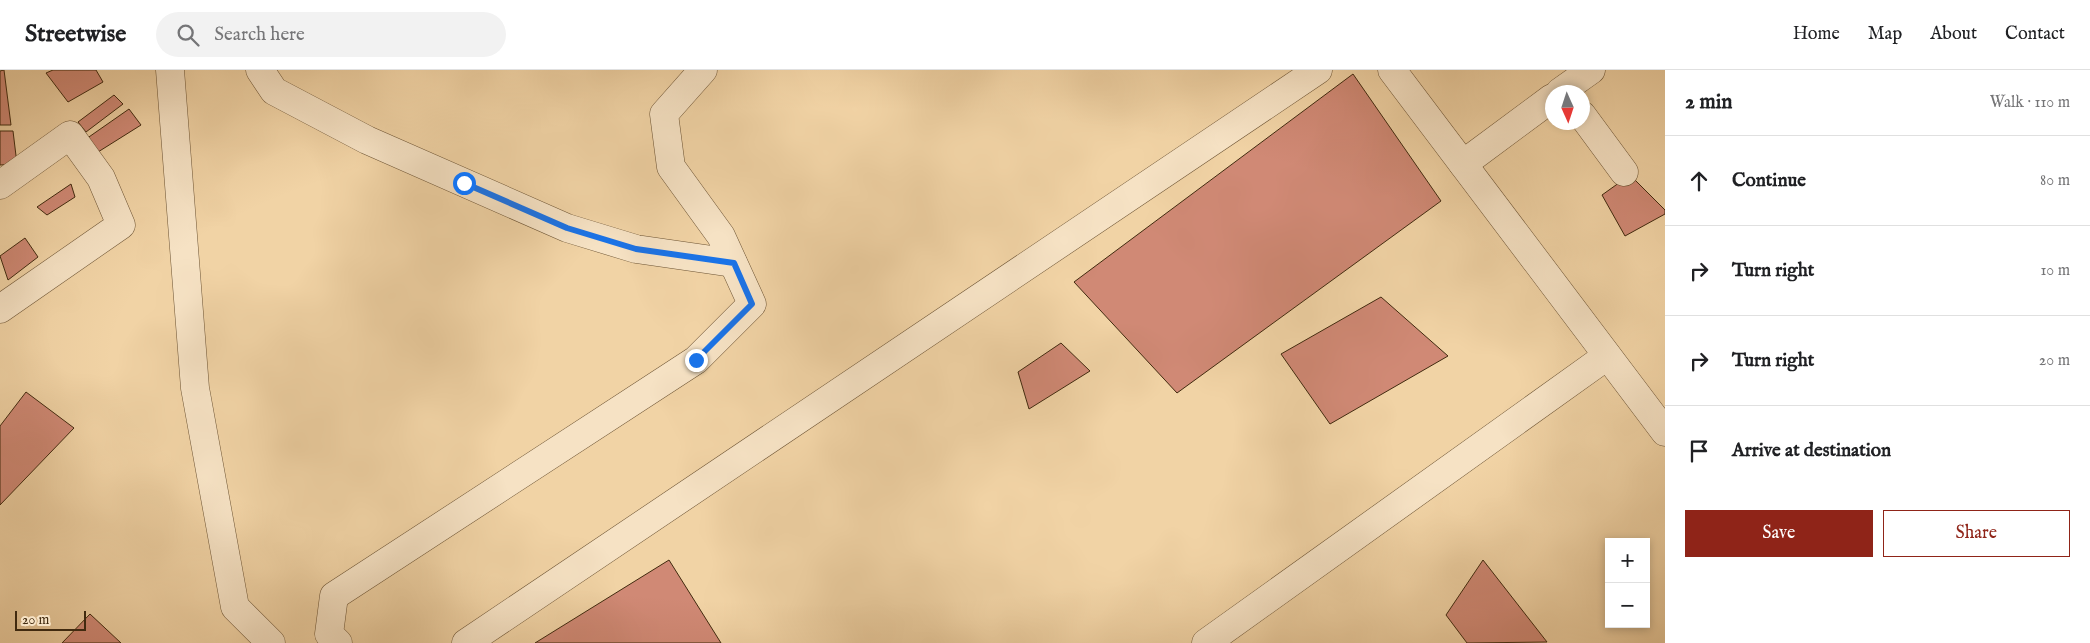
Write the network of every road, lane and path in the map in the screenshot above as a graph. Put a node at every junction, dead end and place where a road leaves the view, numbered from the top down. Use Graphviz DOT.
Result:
graph roads {
  1 [pos="170,70"];
  2 [pos="260,70"];
  3 [pos="703,70"];
  4 [pos="1318,70"];
  5 [pos="1392,70"];
  6 [pos="1591,70"];
  7 [pos="1571,85"];
  8 [pos="1545,105"];
  9 [pos="1590,126"];
  10 [pos="1463,164"];
  11 [pos="1624,172"];
  12 [pos="0,185"];
  13 [pos="734,263"];
  14 [pos="0,309"];
  15 [pos="1607,356"];
  16 [pos="1665,432"];
  17 [pos="271,643"];
  18 [pos="338,643"];
  19 [pos="466,643"];
  20 [pos="1206,643"];
  1 -- 17 [label="street"];
  2 -- 13 [label="street"];
  3 -- 13 [label="street"];
  4 -- 19 [label="street"];
  5 -- 10 [label="street"];
  6 -- 7 [label="street"];
  8 -- 10 [label="street"];
  9 -- 11 [label="street"];
  10 -- 15 [label="street"];
  12 -- 14 [label="street"];
  13 -- 18 [label="street"];
  15 -- 16 [label="street"];
  15 -- 20 [label="street"];
}
